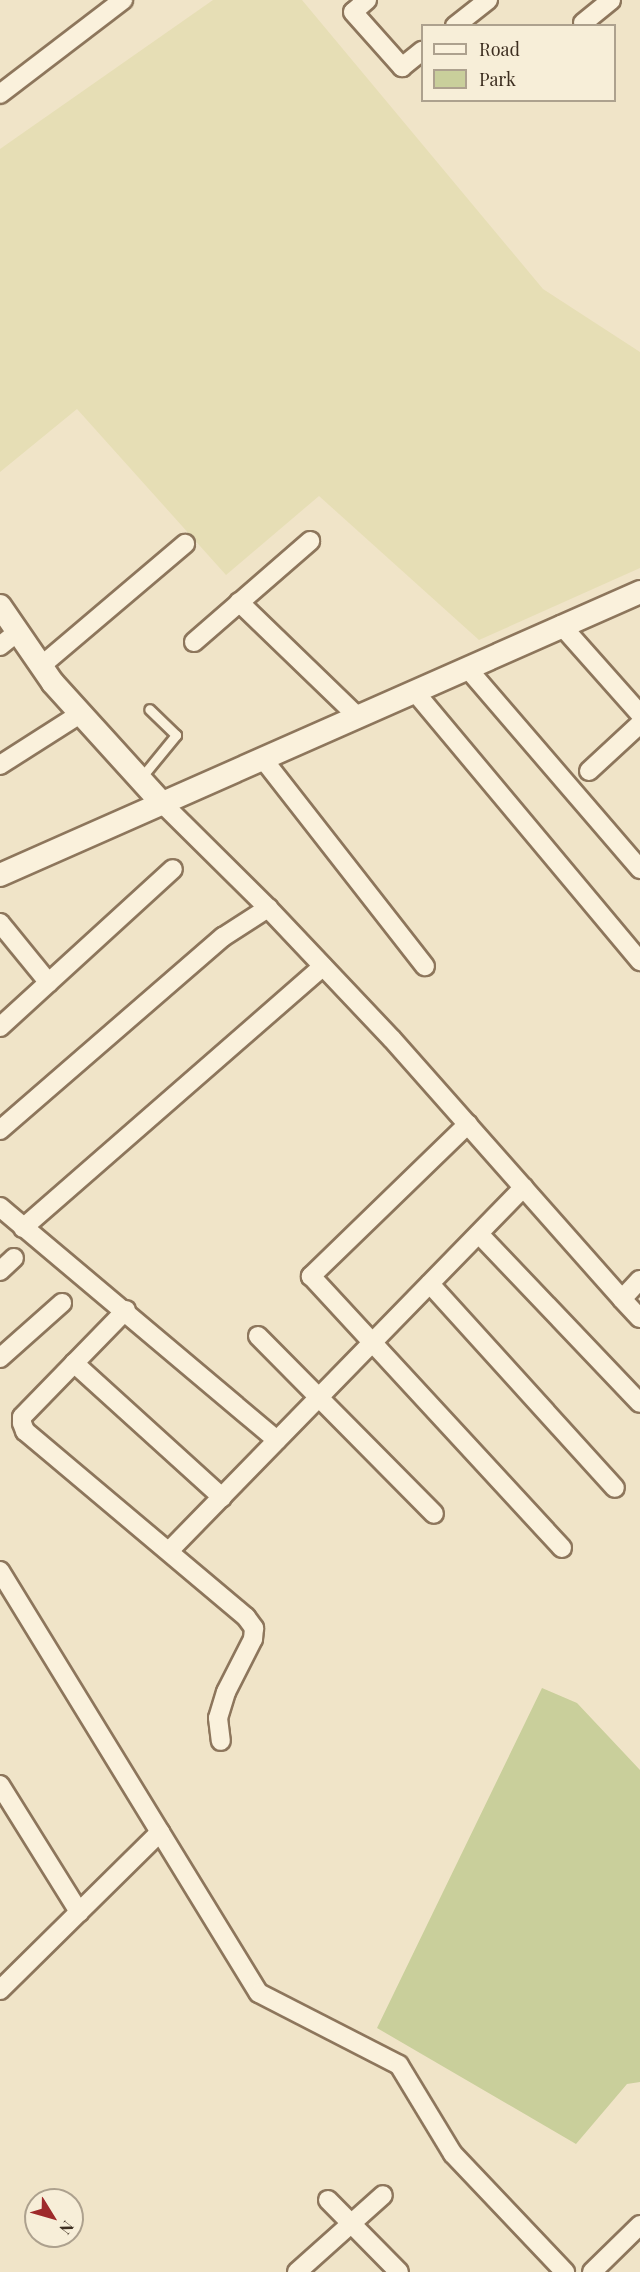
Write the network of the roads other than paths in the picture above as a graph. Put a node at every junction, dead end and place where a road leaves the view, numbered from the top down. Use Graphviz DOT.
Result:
graph roads {
  1 [pos="123,0"];
  2 [pos="367,0"];
  3 [pos="488,0"];
  4 [pos="611,0"];
  5 [pos="583,23"];
  6 [pos="458,24"];
  7 [pos="421,53"];
  8 [pos="0,93"];
  9 [pos="310,541"];
  10 [pos="185,544"];
  11 [pos="640,592"];
  12 [pos="239,602"];
  13 [pos="0,606"];
  14 [pos="561,625"];
  15 [pos="9,639"];
  16 [pos="194,642"];
  17 [pos="41,666"];
  18 [pos="468,669"];
  19 [pos="415,692"];
  20 [pos="149,709"];
  21 [pos="80,714"];
  22 [pos="640,714"];
  23 [pos="358,717"];
  24 [pos="640,724"];
  25 [pos="263,759"];
  26 [pos="0,765"];
  27 [pos="590,771"];
  28 [pos="140,778"];
  29 [pos="162,803"];
  30 [pos="640,869"];
  31 [pos="173,870"];
  32 [pos="0,875"];
  33 [pos="268,908"];
  34 [pos="0,923"];
  35 [pos="640,961"];
  36 [pos="323,966"];
  37 [pos="425,966"];
  38 [pos="49,983"];
  39 [pos="0,1027"];
  40 [pos="468,1124"];
  41 [pos="0,1130"];
  42 [pos="524,1187"];
  43 [pos="0,1207"];
  44 [pos="23,1228"];
  45 [pos="479,1234"];
  46 [pos="640,1280"];
  47 [pos="430,1284"];
  48 [pos="622,1299"];
  49 [pos="62,1303"];
  50 [pos="126,1310"];
  51 [pos="640,1318"];
  52 [pos="258,1336"];
  53 [pos="374,1341"];
  54 [pos="0,1358"];
  55 [pos="75,1363"];
  56 [pos="319,1397"];
  57 [pos="640,1403"];
  58 [pos="277,1440"];
  59 [pos="615,1488"];
  60 [pos="222,1497"];
  61 [pos="434,1514"];
  62 [pos="562,1548"];
  63 [pos="168,1551"];
  64 [pos="0,1570"];
  65 [pos="221,1741"];
  66 [pos="0,1785"];
  67 [pos="160,1832"];
  68 [pos="79,1912"];
  69 [pos="0,1990"];
  70 [pos="383,2194"];
  71 [pos="328,2200"];
  72 [pos="351,2224"];
  73 [pos="640,2225"];
  74 [pos="302,2270"];
  75 [pos="399,2272"];
  76 [pos="564,2272"];
  77 [pos="592,2272"];
  1 -- 8 [label="street"];
  2 -- 7 [label="street"];
  3 -- 6 [label="street"];
  4 -- 5 [label="street"];
  9 -- 12 [label="street"];
  10 -- 17 [label="street"];
  11 -- 14 [label="street"];
  12 -- 16 [label="street"];
  12 -- 23 [label="street"];
  13 -- 15 [label="street"];
  14 -- 18 [label="street"];
  14 -- 22 [label="street"];
  15 -- 17 [label="street"];
  17 -- 21 [label="street"];
  18 -- 19 [label="street"];
  18 -- 30 [label="street"];
  19 -- 23 [label="street"];
  19 -- 35 [label="street"];
  20 -- 28 [label="lane"];
  21 -- 26 [label="street"];
  21 -- 28 [label="street"];
  23 -- 25 [label="street"];
  24 -- 27 [label="street"];
  25 -- 29 [label="street"];
  25 -- 37 [label="street"];
  28 -- 29 [label="street"];
  29 -- 32 [label="street"];
  29 -- 33 [label="street"];
  31 -- 38 [label="street"];
  33 -- 36 [label="street"];
  33 -- 41 [label="street"];
  34 -- 38 [label="street"];
  36 -- 40 [label="street"];
  36 -- 44 [label="street"];
  38 -- 39 [label="street"];
  40 -- 42 [label="street"];
  40 -- 53 [label="street"];
  42 -- 45 [label="street"];
  42 -- 48 [label="street"];
  43 -- 44 [label="street"];
  44 -- 50 [label="street"];
  45 -- 47 [label="street"];
  45 -- 57 [label="street"];
  46 -- 48 [label="street"];
  47 -- 53 [label="street"];
  47 -- 59 [label="street"];
  48 -- 51 [label="street"];
  49 -- 54 [label="street"];
  50 -- 55 [label="street"];
  50 -- 58 [label="street"];
  52 -- 56 [label="street"];
  53 -- 56 [label="street"];
  53 -- 62 [label="street"];
  55 -- 60 [label="street"];
  55 -- 63 [label="street"];
  56 -- 58 [label="street"];
  56 -- 61 [label="street"];
  58 -- 60 [label="street"];
  60 -- 63 [label="street"];
  63 -- 65 [label="street"];
  64 -- 67 [label="street"];
  66 -- 68 [label="street"];
  67 -- 68 [label="street"];
  67 -- 76 [label="street"];
  68 -- 69 [label="street"];
  70 -- 72 [label="street"];
  71 -- 72 [label="street"];
  72 -- 74 [label="street"];
  72 -- 75 [label="street"];
  73 -- 77 [label="street"];
}
